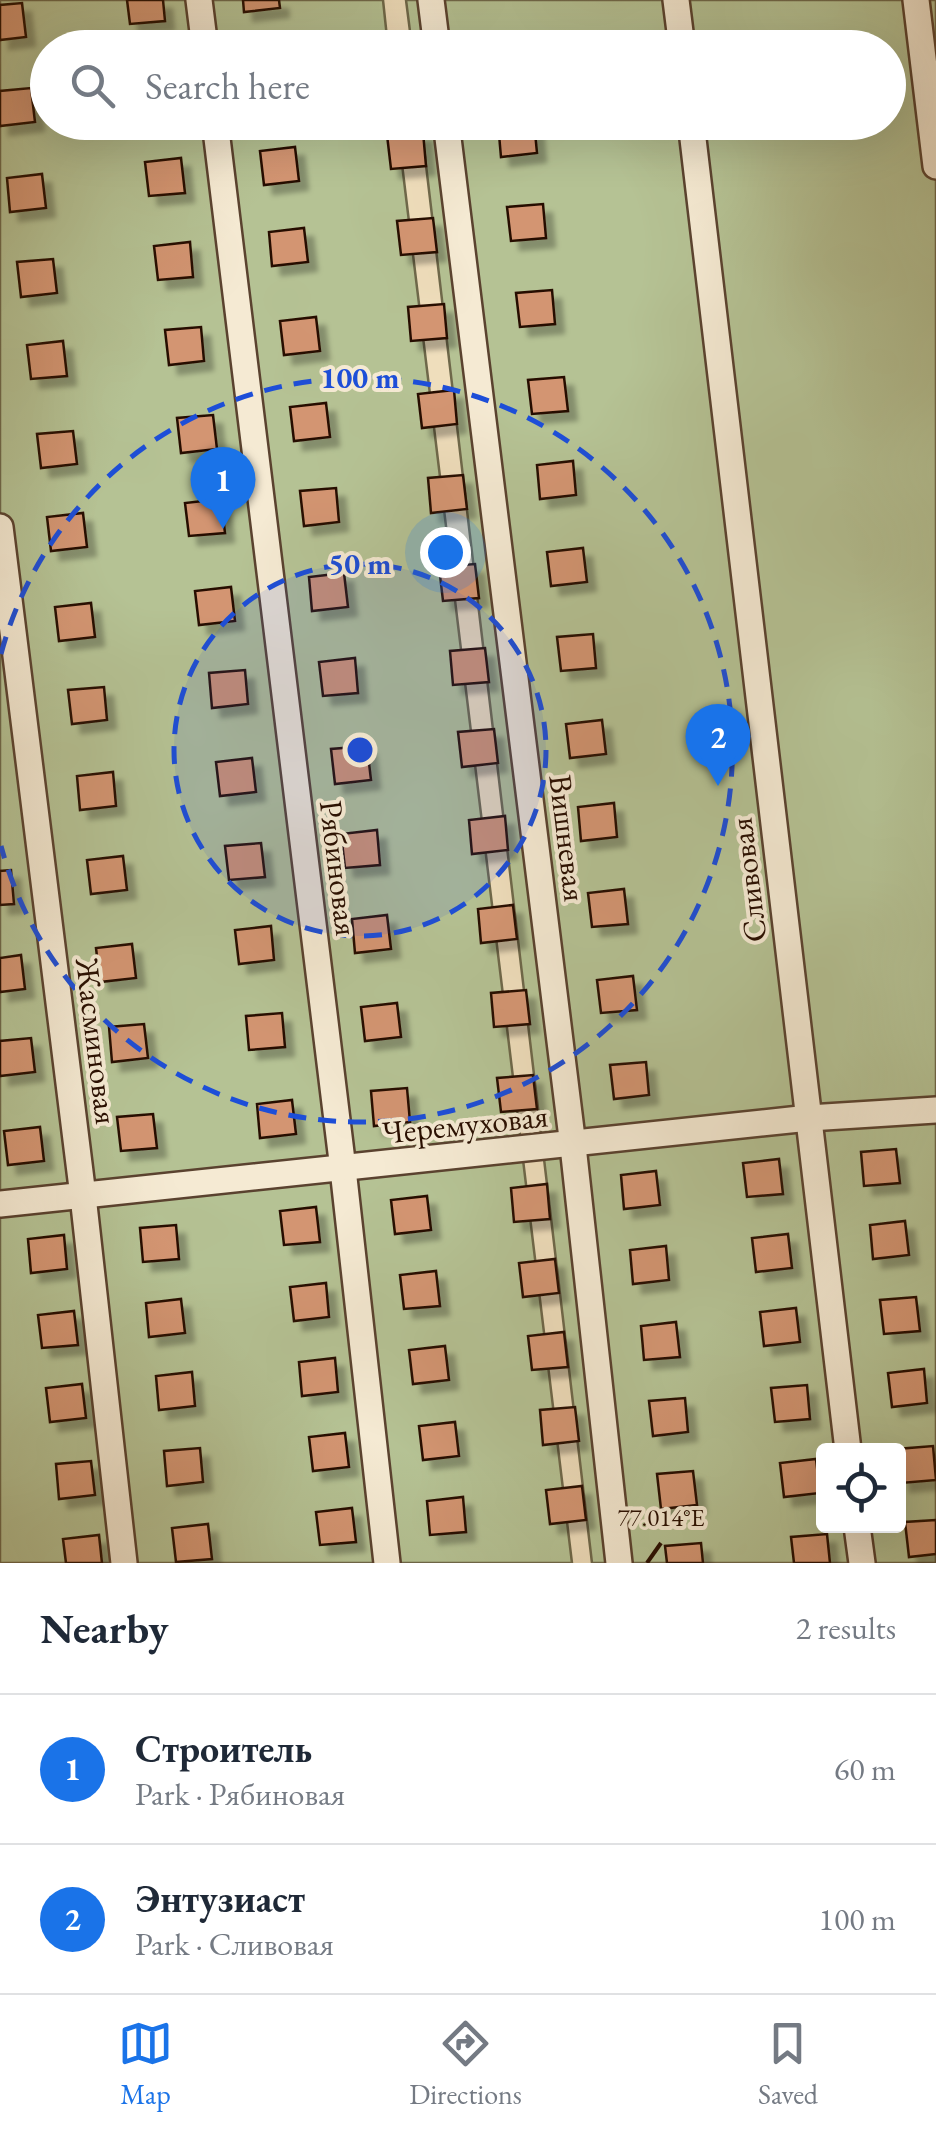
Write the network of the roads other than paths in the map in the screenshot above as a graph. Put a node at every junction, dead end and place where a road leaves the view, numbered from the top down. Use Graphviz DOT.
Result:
graph roads {
  1 [pos="200,0"];
  2 [pos="430,0"];
  3 [pos="676,0"];
  4 [pos="916,0"];
  5 [pos="203,30"];
  6 [pos="434,30"];
  7 [pos="680,30"];
  8 [pos="216,140"];
  9 [pos="448,140"];
  10 [pos="693,140"];
  11 [pos="936,166"];
  12 [pos="0,527"];
  13 [pos="936,1110"];
  14 [pos="808,1118"];
  15 [pos="573,1146"];
  16 [pos="343,1169"];
  17 [pos="84,1196"];
  18 [pos="0,1204"];
  19 [pos="847,1443"];
  20 [pos="858,1533"];
  21 [pos="124,1563"];
  22 [pos="387,1563"];
  23 [pos="620,1563"];
  24 [pos="862,1563"];
  1 -- 5 [label="street"];
  2 -- 6 [label="street"];
  3 -- 7 [label="street"];
  4 -- 11 [label="street"];
  8 -- 16 [label="street, Рябиновая"];
  9 -- 15 [label="street, Вишневая"];
  10 -- 14 [label="street, Сливовая"];
  12 -- 17 [label="street, Жасминовая"];
  13 -- 14 [label="street, Черемуховая"];
  14 -- 15 [label="street, Черемуховая"];
  14 -- 19 [label="street, Сливовая"];
  15 -- 16 [label="street, Черемуховая"];
  15 -- 23 [label="street, Вишневая"];
  16 -- 17 [label="street, Черемуховая"];
  16 -- 22 [label="street, Рябиновая"];
  17 -- 18 [label="street, Черемуховая"];
  17 -- 21 [label="street, Жасминовая"];
  20 -- 24 [label="street"];
}
